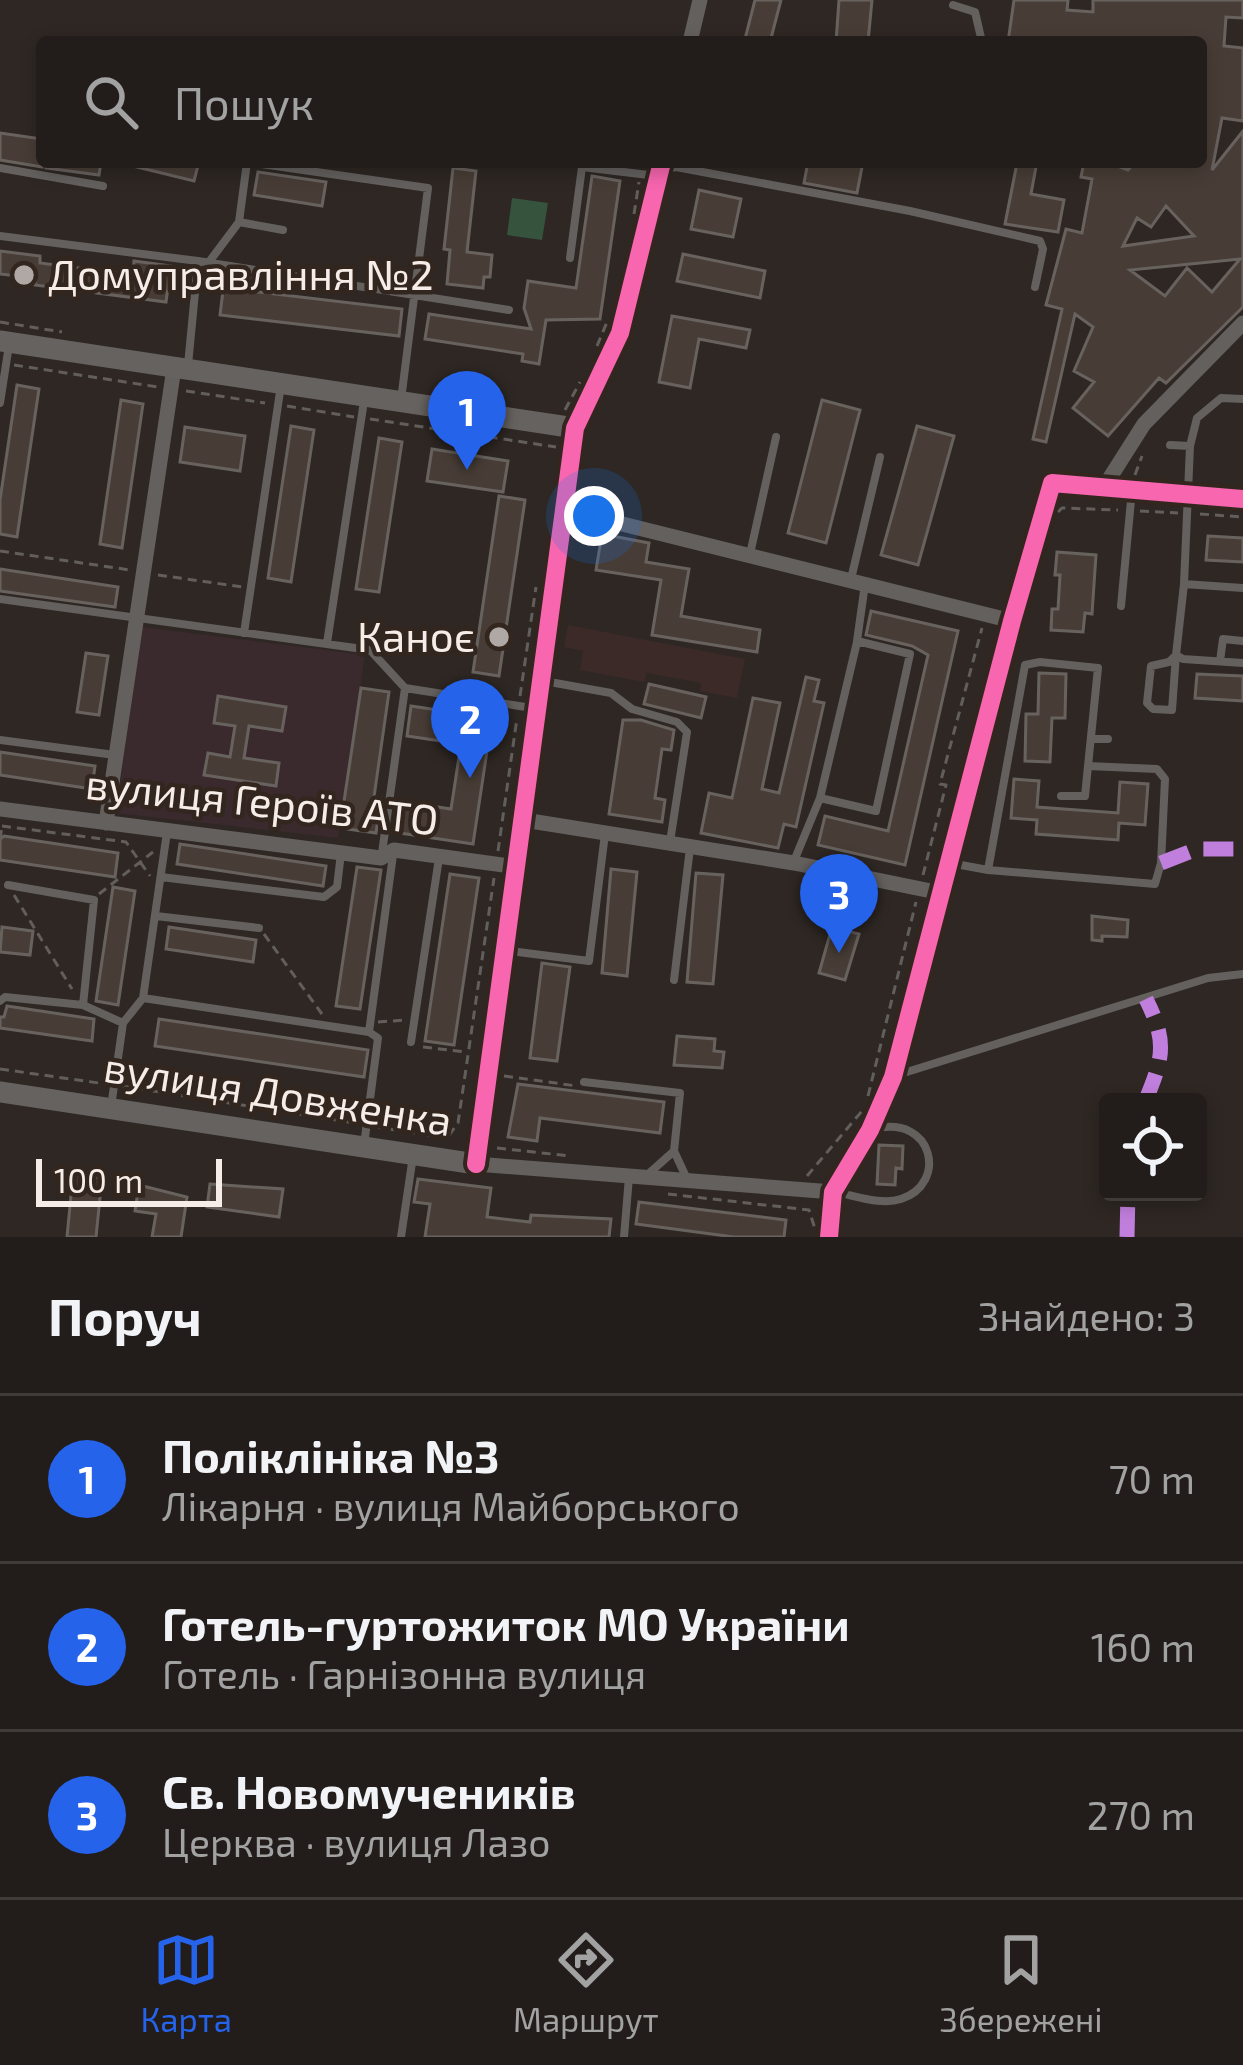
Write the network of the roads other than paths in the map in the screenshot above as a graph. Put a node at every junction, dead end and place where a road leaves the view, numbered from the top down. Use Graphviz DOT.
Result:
graph roads {
  1 [pos="700,0"];
  2 [pos="953,5"];
  3 [pos="691,36"];
  4 [pos="981,36"];
  5 [pos="0,168"];
  6 [pos="246,168"];
  7 [pos="289,168"];
  8 [pos="582,168"];
  9 [pos="590,168"];
  10 [pos="681,168"];
  11 [pos="660,169"];
  12 [pos="104,186"];
  13 [pos="239,222"];
  14 [pos="283,230"];
  15 [pos="0,236"];
  16 [pos="569,258"];
  17 [pos="204,262"];
  18 [pos="1035,286"];
  19 [pos="416,296"];
  20 [pos="509,310"];
  21 [pos="1243,323"];
  22 [pos="3,335"];
  23 [pos="181,369"];
  24 [pos="281,384"];
  25 [pos="364,396"];
  26 [pos="1243,399"];
  27 [pos="401,402"];
  28 [pos="0,403"];
  29 [pos="575,428"];
  30 [pos="776,437"];
  31 [pos="1170,445"];
  32 [pos="1190,446"];
  33 [pos="880,457"];
  34 [pos="1104,487"];
  35 [pos="1132,490"];
  36 [pos="1189,494"];
  37 [pos="1243,499"];
  38 [pos="566,510"];
  39 [pos="750,556"];
  40 [pos="858,583"];
  41 [pos="1184,584"];
  42 [pos="1243,588"];
  43 [pos="0,598"];
  44 [pos="1121,606"];
  45 [pos="137,618"];
  46 [pos="1012,621"];
  47 [pos="244,633"];
  48 [pos="1243,640"];
  49 [pos="857,641"];
  50 [pos="327,643"];
  51 [pos="1176,655"];
  52 [pos="1220,662"];
  53 [pos="1243,663"];
  54 [pos="543,680"];
  55 [pos="405,688"];
  56 [pos="539,710"];
  57 [pos="1108,739"];
  58 [pos="0,740"];
  59 [pos="1091,740"];
  60 [pos="117,755"];
  61 [pos="1088,766"];
  62 [pos="1061,796"];
  63 [pos="820,798"];
  64 [pos="0,809"];
  65 [pos="524,820"];
  66 [pos="106,823"];
  67 [pos="605,833"];
  68 [pos="166,837"];
  69 [pos="670,843"];
  70 [pos="691,847"];
  71 [pos="341,854"];
  72 [pos="387,854"];
  73 [pos="439,856"];
  74 [pos="794,863"];
  75 [pos="949,863"];
  76 [pos="517,867"];
  77 [pos="988,870"];
  78 [pos="161,877"];
  79 [pos="8,885"];
  80 [pos="941,893"];
  81 [pos="156,916"];
  82 [pos="260,928"];
  83 [pos="506,950"];
  84 [pos="1243,974"];
  85 [pos="674,980"];
  86 [pos="143,998"];
  87 [pos="0,1001"];
  88 [pos="83,1005"];
  89 [pos="123,1023"];
  90 [pos="370,1028"];
  91 [pos="412,1044"];
  92 [pos="893,1077"];
  93 [pos="584,1082"];
  94 [pos="0,1092"];
  95 [pos="111,1108"];
  96 [pos="870,1130"];
  97 [pos="364,1147"];
  98 [pos="674,1151"];
  99 [pos="414,1154"];
  100 [pos="484,1155"];
  101 [pos="637,1176"];
  102 [pos="687,1180"];
  103 [pos="832,1192"];
  104 [pos="401,1237"];
  105 [pos="625,1237"];
  106 [pos="829,1237"];
  1 -- 3 [label="street"];
  2 -- 4 [label="lane"];
  5 -- 12 [label="lane"];
  6 -- 13 [label="lane"];
  7 -- 19 [label="lane"];
  8 -- 16 [label="lane"];
  9 -- 11 [label="lane"];
  10 -- 18 [label="lane"];
  11 -- 29 [label="street"];
  13 -- 14 [label="lane"];
  13 -- 17 [label="lane"];
  15 -- 17 [label="lane"];
  17 -- 19 [label="lane"];
  17 -- 23 [label="lane"];
  19 -- 20 [label="lane"];
  19 -- 27 [label="lane"];
  21 -- 34 [label="street"];
  22 -- 23 [label="street"];
  22 -- 28 [label="lane"];
  23 -- 24 [label="street"];
  23 -- 45 [label="street"];
  24 -- 25 [label="street"];
  24 -- 47 [label="lane"];
  25 -- 27 [label="street"];
  25 -- 50 [label="lane"];
  26 -- 32 [label="lane"];
  27 -- 29 [label="street"];
  29 -- 38 [label="street"];
  30 -- 39 [label="lane"];
  31 -- 32 [label="lane"];
  32 -- 36 [label="lane"];
  33 -- 40 [label="lane"];
  34 -- 35 [label="street"];
  34 -- 46 [label="street"];
  35 -- 36 [label="street"];
  35 -- 44 [label="lane"];
  36 -- 37 [label="street"];
  36 -- 41 [label="lane"];
  38 -- 39 [label="street"];
  38 -- 54 [label="street"];
  39 -- 40 [label="street"];
  40 -- 46 [label="street"];
  40 -- 49 [label="lane"];
  41 -- 42 [label="lane"];
  41 -- 51 [label="lane"];
  43 -- 45 [label="lane"];
  45 -- 47 [label="lane"];
  45 -- 60 [label="street"];
  46 -- 75 [label="street"];
  47 -- 50 [label="lane"];
  48 -- 52 [label="lane"];
  49 -- 63 [label="lane"];
  49 -- 63 [label="lane"];
  50 -- 55 [label="lane"];
  51 -- 51 [label="lane"];
  51 -- 52 [label="lane"];
  52 -- 53 [label="lane"];
  54 -- 56 [label="street"];
  54 -- 69 [label="lane"];
  55 -- 56 [label="lane"];
  55 -- 72 [label="lane"];
  56 -- 65 [label="street"];
  57 -- 59 [label="lane"];
  58 -- 60 [label="lane"];
  59 -- 61 [label="lane"];
  59 -- 77 [label="lane"];
  60 -- 66 [label="street"];
  61 -- 62 [label="lane"];
  61 -- 77 [label="lane"];
  63 -- 74 [label="lane"];
  64 -- 66 [label="street, вулиця Героїв АТО"];
  65 -- 67 [label="street"];
  65 -- 76 [label="street"];
  66 -- 68 [label="street, вулиця Героїв АТО"];
  67 -- 69 [label="street"];
  67 -- 83 [label="lane"];
  68 -- 71 [label="street, вулиця Героїв АТО"];
  68 -- 78 [label="lane"];
  69 -- 70 [label="street"];
  70 -- 74 [label="street"];
  70 -- 85 [label="lane"];
  71 -- 72 [label="street, вулиця Героїв АТО"];
  71 -- 78 [label="lane"];
  72 -- 73 [label="street, вулиця Героїв АТО"];
  72 -- 90 [label="lane"];
  73 -- 76 [label="street, вулиця Героїв АТО"];
  73 -- 91 [label="lane"];
  74 -- 80 [label="street"];
  75 -- 77 [label="lane"];
  75 -- 80 [label="street"];
  76 -- 83 [label="street"];
  78 -- 81 [label="lane"];
  79 -- 88 [label="lane"];
  80 -- 92 [label="street"];
  81 -- 82 [label="lane"];
  81 -- 86 [label="lane"];
  83 -- 100 [label="street"];
  84 -- 92 [label="lane"];
  86 -- 89 [label="lane"];
  86 -- 90 [label="lane"];
  87 -- 88 [label="lane"];
  88 -- 89 [label="lane"];
  89 -- 95 [label="lane"];
  90 -- 97 [label="lane"];
  92 -- 96 [label="street"];
  93 -- 98 [label="lane"];
  94 -- 95 [label="street, вулиця Довженка"];
  95 -- 97 [label="street, вулиця Довженка"];
  96 -- 103 [label="street"];
  96 -- 103 [label="lane"];
  97 -- 99 [label="street, вулиця Довженка"];
  98 -- 101 [label="lane"];
  98 -- 102 [label="lane"];
  99 -- 100 [label="street, вулиця Довженка"];
  99 -- 104 [label="lane"];
  100 -- 101 [label="street, вулиця Довженка"];
  101 -- 102 [label="street, вулиця Довженка"];
  101 -- 105 [label="lane"];
  102 -- 103 [label="street, вулиця Довженка"];
  103 -- 106 [label="street"];
}
